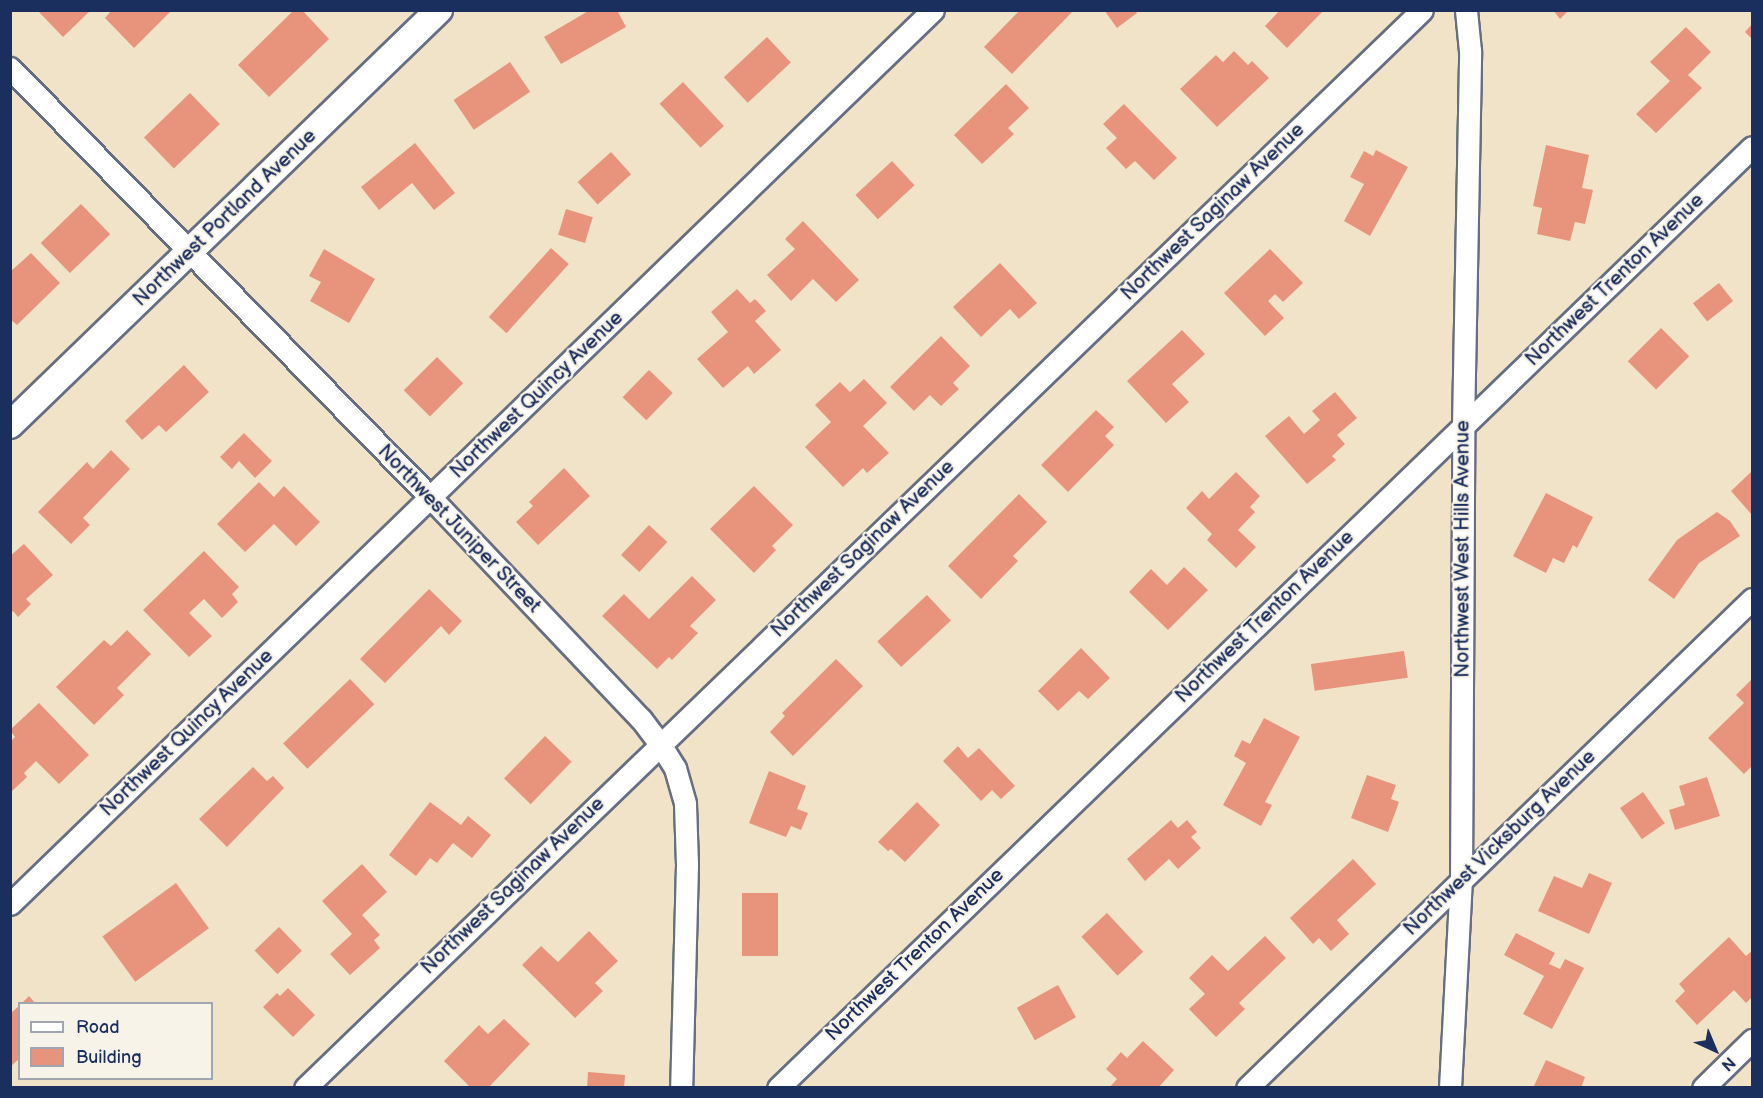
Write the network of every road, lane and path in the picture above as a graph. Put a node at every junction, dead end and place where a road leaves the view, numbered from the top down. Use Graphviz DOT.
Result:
graph roads {
  1 [pos="440,10"];
  2 [pos="933,10"];
  3 [pos="1422,10"];
  4 [pos="1466,10"];
  5 [pos="10,68"];
  6 [pos="1752,147"];
  7 [pos="190,252"];
  8 [pos="10,425"];
  9 [pos="1463,426"];
  10 [pos="431,498"];
  11 [pos="1752,599"];
  12 [pos="660,744"];
  13 [pos="1461,881"];
  14 [pos="10,904"];
  15 [pos="1752,1040"];
  16 [pos="305,1088"];
  17 [pos="681,1088"];
  18 [pos="778,1088"];
  19 [pos="1247,1088"];
  20 [pos="1450,1088"];
  21 [pos="1703,1088"];
  1 -- 7 [label="street, Northwest Portland Avenue"];
  2 -- 10 [label="street, Northwest Quincy Avenue"];
  3 -- 12 [label="street, Northwest Saginaw Avenue"];
  4 -- 9 [label="street, Northwest West Hills Avenue"];
  5 -- 7 [label="street, Northwest Juniper Street"];
  6 -- 9 [label="street, Northwest Trenton Avenue"];
  7 -- 8 [label="street, Northwest Portland Avenue"];
  7 -- 10 [label="street, Northwest Juniper Street"];
  9 -- 13 [label="street, Northwest West Hills Avenue"];
  9 -- 18 [label="street, Northwest Trenton Avenue"];
  10 -- 12 [label="street, Northwest Juniper Street"];
  10 -- 14 [label="street, Northwest Quincy Avenue"];
  11 -- 13 [label="street, Northwest Vicksburg Avenue"];
  12 -- 16 [label="street, Northwest Saginaw Avenue"];
  12 -- 17 [label="street, Northwest Juniper Street"];
  13 -- 19 [label="street, Northwest Vicksburg Avenue"];
  13 -- 20 [label="street, Northwest West Hills Avenue"];
  15 -- 21 [label="street"];
}
